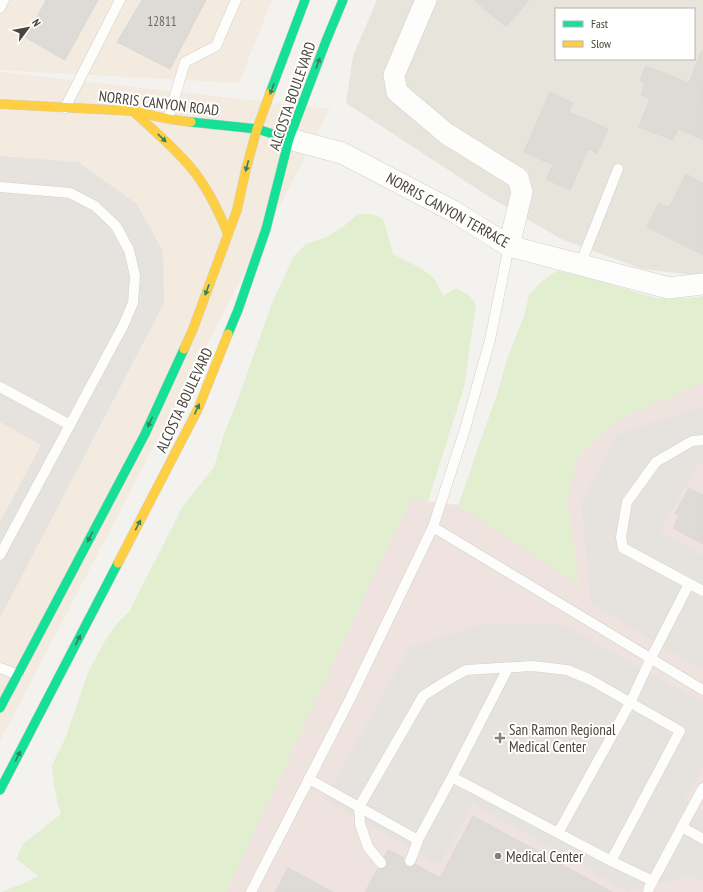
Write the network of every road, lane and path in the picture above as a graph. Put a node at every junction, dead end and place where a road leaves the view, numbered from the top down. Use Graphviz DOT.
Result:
graph roads {
  1 [pos="4,0"];
  2 [pos="120,0"];
  3 [pos="236,0"];
  4 [pos="305,0"];
  5 [pos="343,0"];
  6 [pos="426,0"];
  7 [pos="0,8"];
  8 [pos="0,104"];
  9 [pos="65,108"];
  10 [pos="133,111"];
  11 [pos="168,119"];
  12 [pos="257,129"];
  13 [pos="289,139"];
  14 [pos="618,169"];
  15 [pos="0,187"];
  16 [pos="228,234"];
  17 [pos="509,246"];
  18 [pos="580,265"];
  19 [pos="703,284"];
  20 [pos="0,387"];
  21 [pos="70,425"];
  22 [pos="703,440"];
  23 [pos="433,527"];
  24 [pos="0,555"];
  25 [pos="689,584"];
  26 [pos="703,591"];
  27 [pos="651,658"];
  28 [pos="0,668"];
  29 [pos="508,668"];
  30 [pos="18,675"];
  31 [pos="703,690"];
  32 [pos="630,703"];
  33 [pos="0,708"];
  34 [pos="452,777"];
  35 [pos="309,779"];
  36 [pos="703,788"];
  37 [pos="0,790"];
  38 [pos="360,808"];
  39 [pos="682,827"];
  40 [pos="558,833"];
  41 [pos="703,839"];
  42 [pos="418,840"];
  43 [pos="410,861"];
  44 [pos="611,861"];
  45 [pos="381,863"];
  46 [pos="652,881"];
  47 [pos="251,892"];
  48 [pos="648,892"];
  1 -- 7 [label="lane"];
  2 -- 9 [label="lane"];
  3 -- 11 [label="lane"];
  4 -- 12 [label="main road, ALCOSTA BOULEVARD, one-way"];
  13 -- 5 [label="main road, ALCOSTA BOULEVARD, one-way"];
  6 -- 17 [label="street"];
  8 -- 9 [label="main road, NORRIS CANYON ROAD"];
  9 -- 10 [label="main road, NORRIS CANYON ROAD"];
  10 -- 11 [label="main road, NORRIS CANYON ROAD"];
  10 -- 16 [label="main road, one-way"];
  11 -- 12 [label="main road, NORRIS CANYON ROAD"];
  12 -- 13 [label="main road, NORRIS CANYON ROAD"];
  12 -- 16 [label="main road, ALCOSTA BOULEVARD, one-way"];
  13 -- 17 [label="street, NORRIS CANYON TERRACE"];
  37 -- 13 [label="main road, ALCOSTA BOULEVARD, one-way"];
  14 -- 18 [label="lane"];
  15 -- 21 [label="lane"];
  16 -- 30 [label="main road, ALCOSTA BOULEVARD, one-way"];
  17 -- 18 [label="street, NORRIS CANYON TERRACE"];
  17 -- 23 [label="lane"];
  18 -- 19 [label="street, NORRIS CANYON TERRACE"];
  20 -- 21 [label="lane"];
  21 -- 24 [label="lane"];
  22 -- 25 [label="lane"];
  23 -- 27 [label="lane"];
  23 -- 35 [label="lane"];
  25 -- 26 [label="lane"];
  25 -- 27 [label="lane"];
  27 -- 31 [label="lane"];
  27 -- 32 [label="lane"];
  28 -- 30 [label="lane"];
  29 -- 32 [label="lane"];
  29 -- 34 [label="lane"];
  29 -- 38 [label="lane"];
  30 -- 33 [label="main road, ALCOSTA BOULEVARD"];
  32 -- 40 [label="lane"];
  32 -- 44 [label="lane"];
  34 -- 40 [label="lane"];
  34 -- 42 [label="lane"];
  35 -- 38 [label="lane"];
  35 -- 47 [label="lane"];
  36 -- 39 [label="lane"];
  38 -- 42 [label="lane"];
  38 -- 45 [label="lane"];
  39 -- 41 [label="lane"];
  39 -- 46 [label="lane"];
  40 -- 44 [label="lane"];
  42 -- 43 [label="lane"];
  44 -- 46 [label="lane"];
  46 -- 48 [label="lane"];
}
